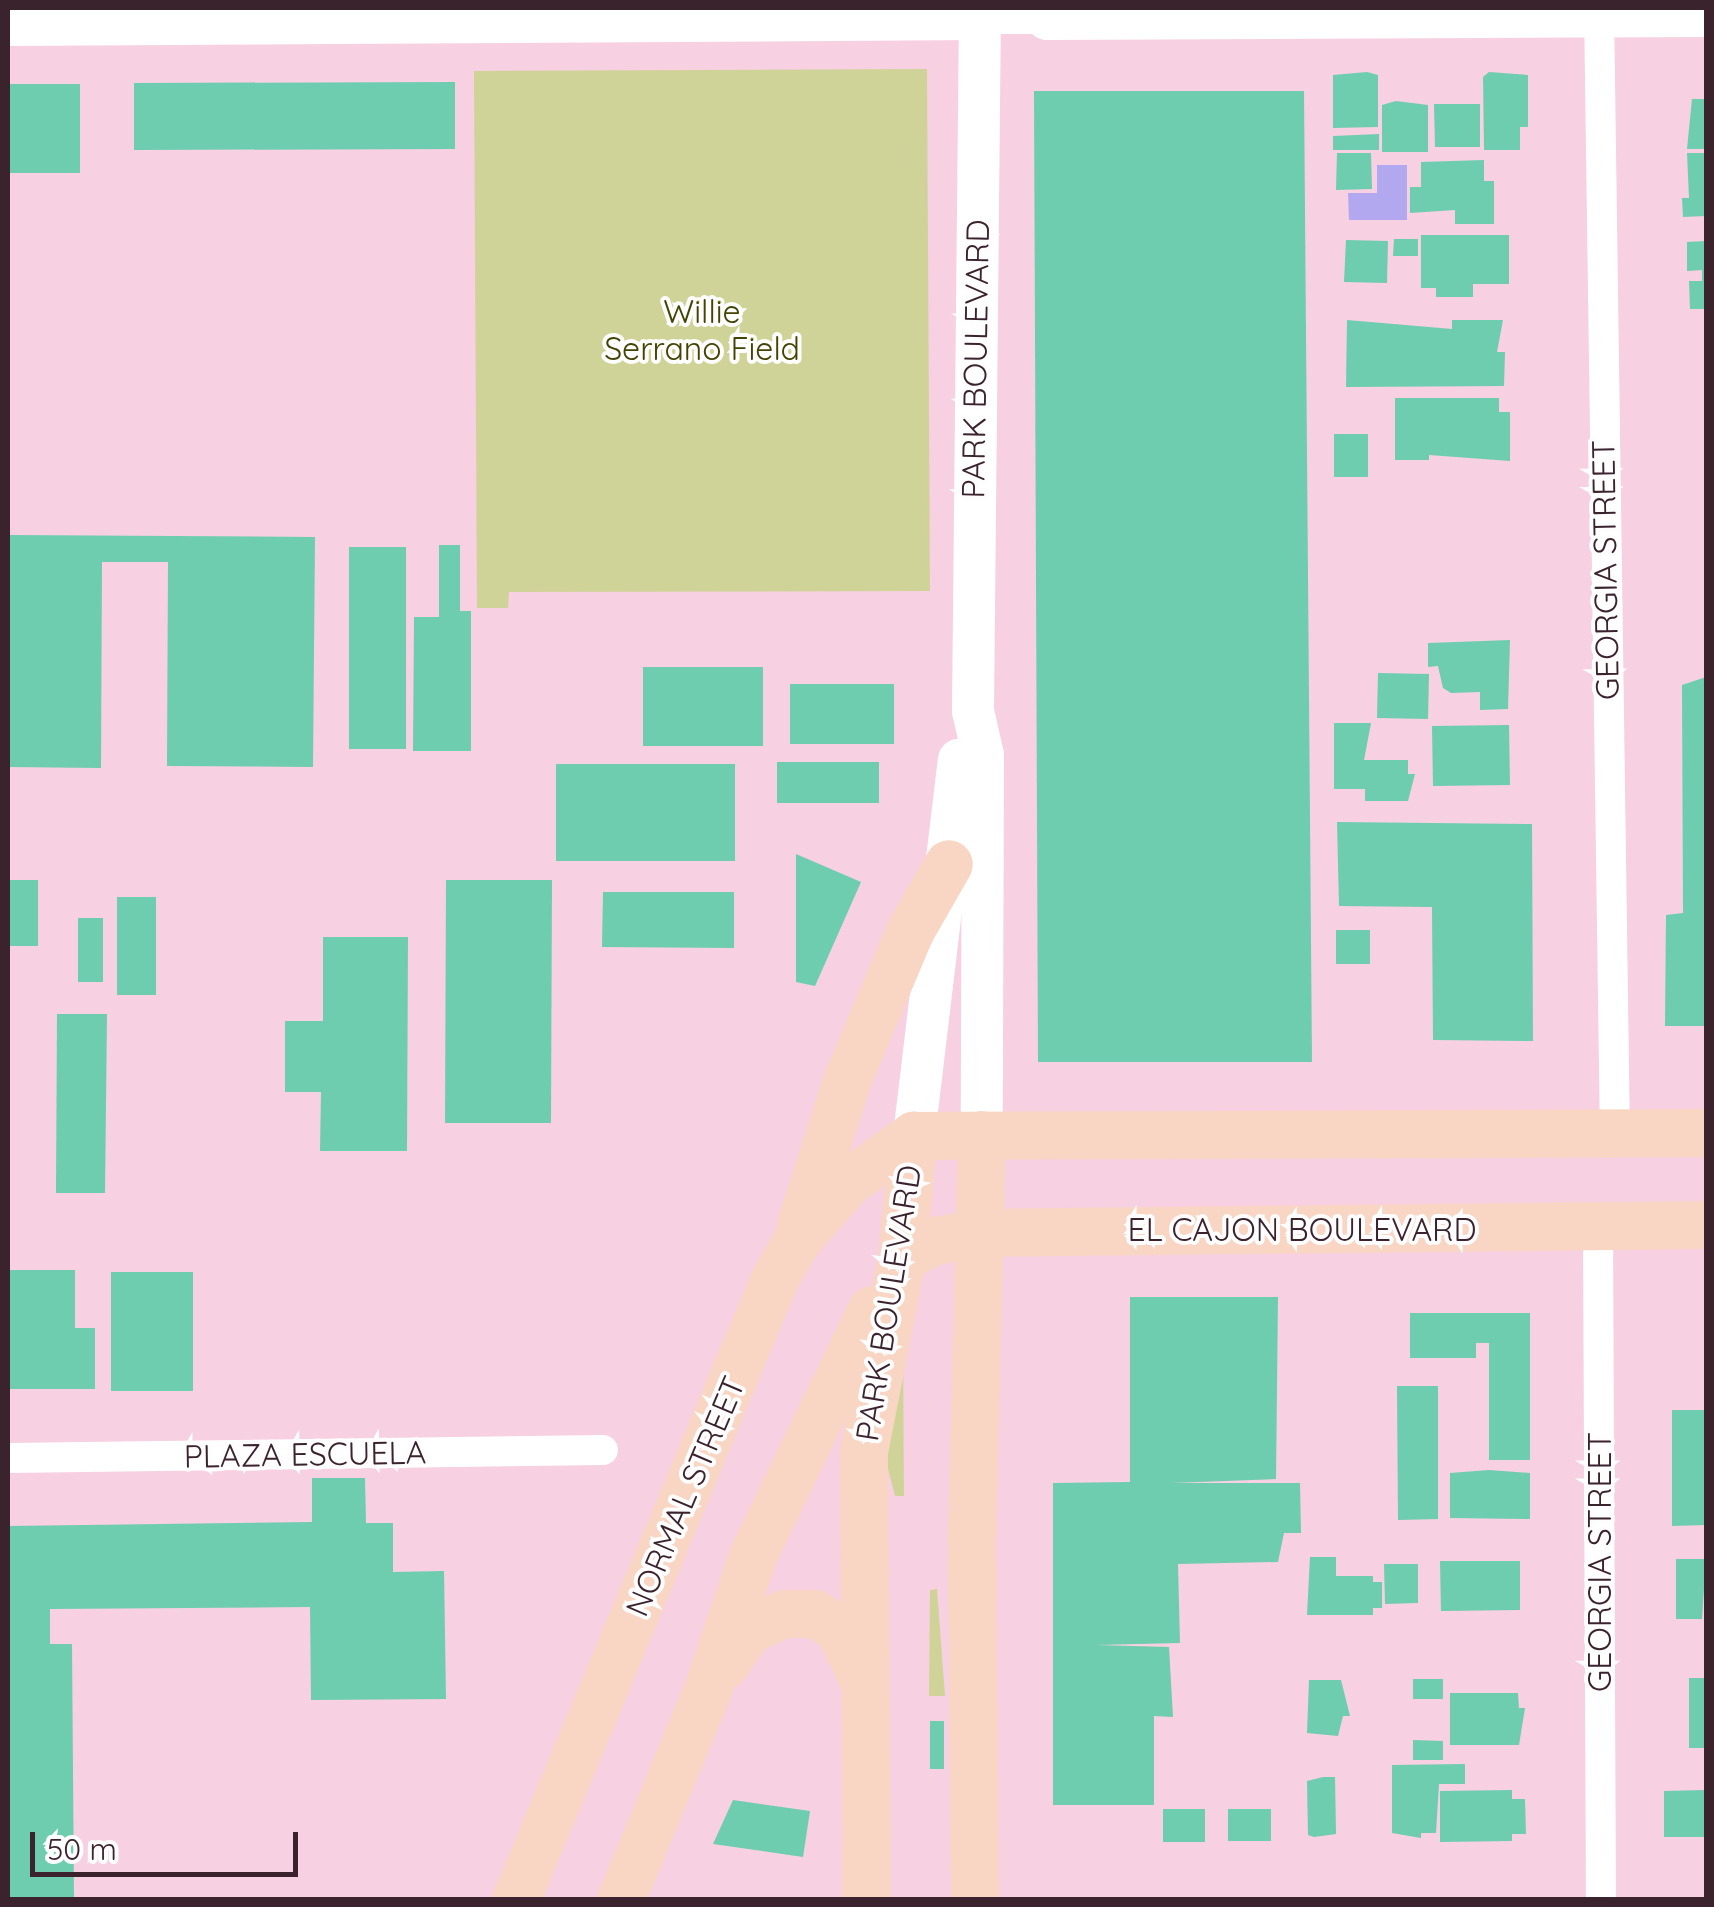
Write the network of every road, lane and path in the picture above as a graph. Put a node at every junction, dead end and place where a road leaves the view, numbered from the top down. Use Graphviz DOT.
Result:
graph roads {
  1 [pos="982,12"];
  2 [pos="1599,12"];
  3 [pos="338,16"];
  4 [pos="1706,16"];
  5 [pos="1046,20"];
  6 [pos="8,25"];
  7 [pos="973,712"];
  8 [pos="950,864"];
  9 [pos="1615,1133"];
  10 [pos="1706,1133"];
  11 [pos="982,1134"];
  12 [pos="914,1136"];
  13 [pos="1598,1225"];
  14 [pos="1706,1225"];
  15 [pos="980,1234"];
  16 [pos="797,1240"];
  17 [pos="902,1258"];
  18 [pos="603,1450"];
  19 [pos="8,1458"];
  20 [pos="866,1686"];
  21 [pos="708,1690"];
  22 [pos="516,1900"];
  23 [pos="622,1900"];
  24 [pos="867,1900"];
  25 [pos="975,1900"];
  26 [pos="1601,1900"];
  1 -- 3 [label="street"];
  1 -- 5 [label="street"];
  1 -- 7 [label="street, PARK BOULEVARD"];
  2 -- 4 [label="street"];
  2 -- 5 [label="street"];
  2 -- 9 [label="street, GEORGIA STREET"];
  3 -- 6 [label="street"];
  7 -- 8 [label="street, PARK BOULEVARD"];
  7 -- 11 [label="street, PARK BOULEVARD"];
  8 -- 12 [label="street, PARK BOULEVARD"];
  8 -- 16 [label="main road"];
  9 -- 10 [label="main road"];
  9 -- 11 [label="main road"];
  11 -- 12 [label="main road"];
  11 -- 15 [label="main road, PARK BOULEVARD"];
  12 -- 16 [label="main road, NORMAL STREET"];
  12 -- 17 [label="main road, PARK BOULEVARD"];
  13 -- 14 [label="main road, EL CAJON BOULEVARD"];
  13 -- 15 [label="main road, EL CAJON BOULEVARD"];
  13 -- 26 [label="street, GEORGIA STREET"];
  15 -- 17 [label="main road, EL CAJON BOULEVARD"];
  15 -- 25 [label="main road, PARK BOULEVARD"];
  16 -- 22 [label="main road, NORMAL STREET"];
  17 -- 20 [label="main road, PARK BOULEVARD"];
  17 -- 21 [label="main road"];
  18 -- 19 [label="street, PLAZA ESCUELA"];
  20 -- 21 [label="main road"];
  20 -- 24 [label="main road, PARK BOULEVARD"];
  21 -- 23 [label="main road"];
}
